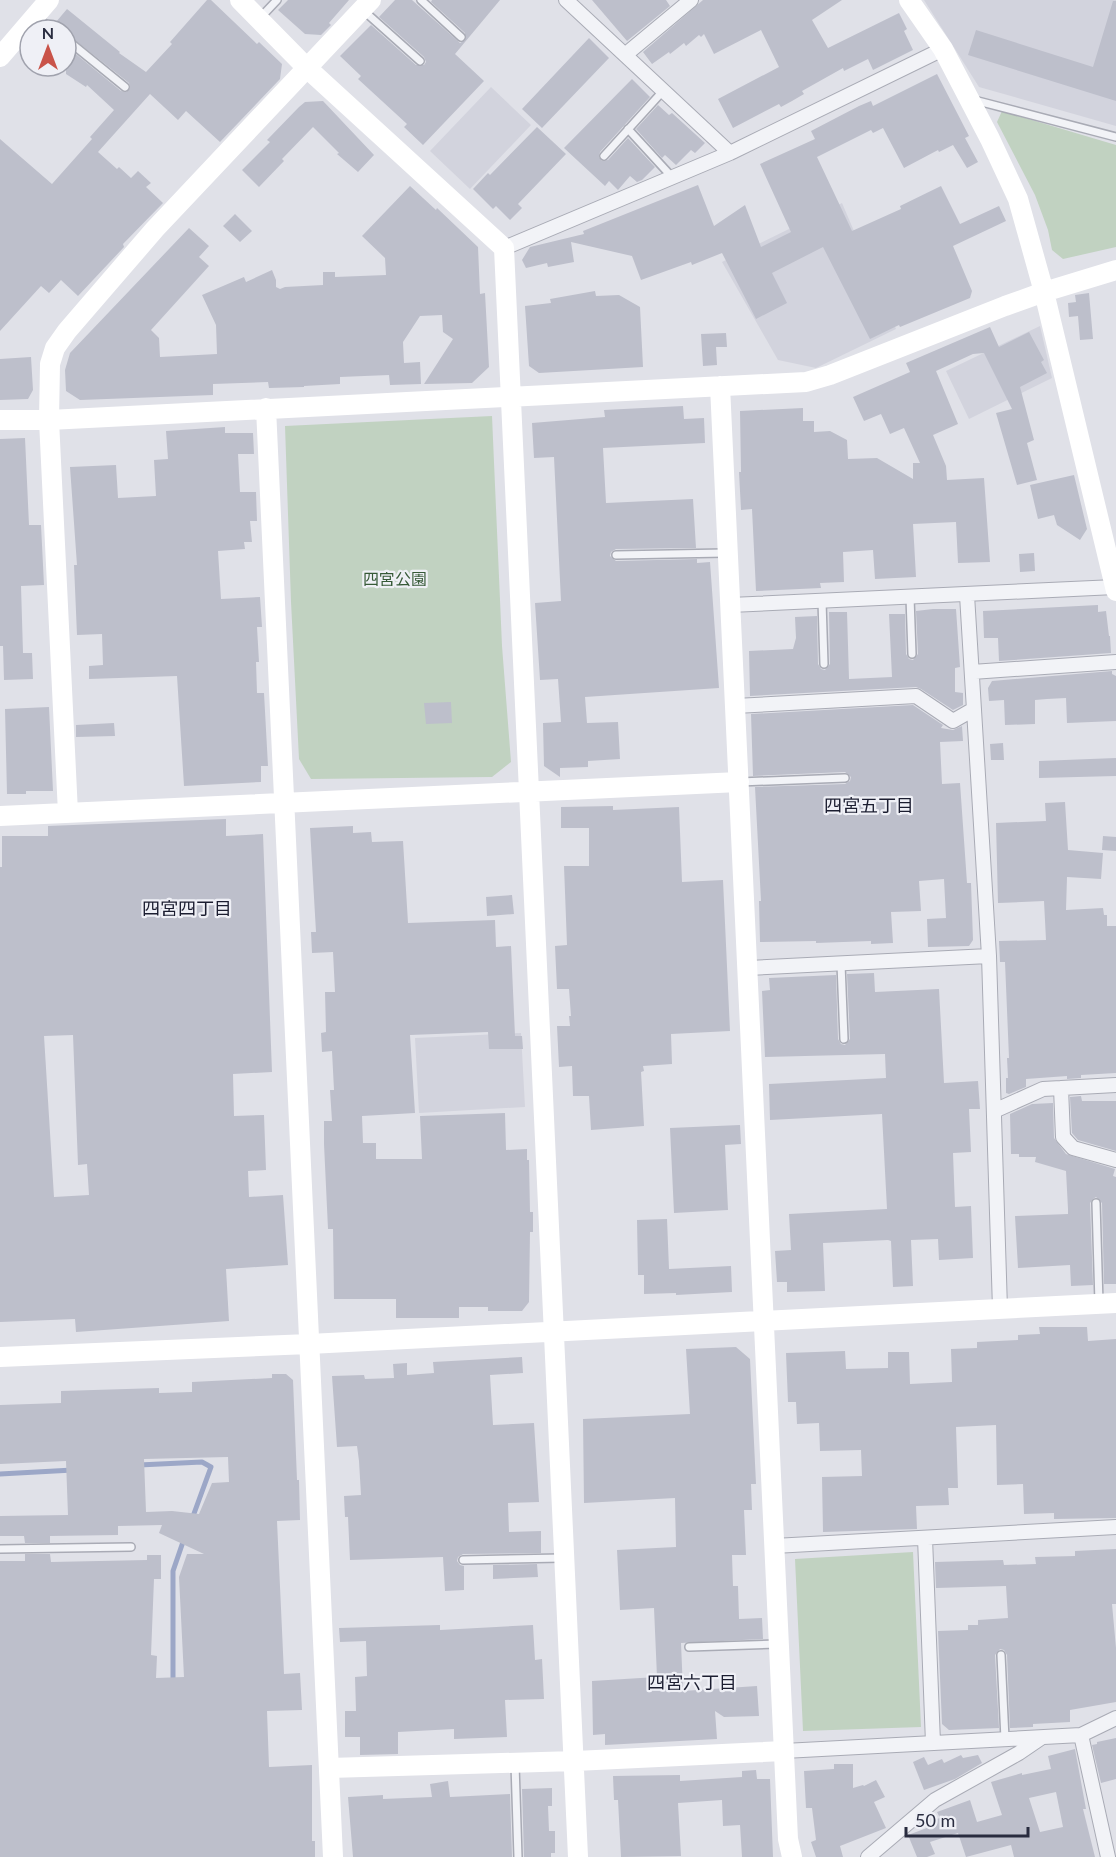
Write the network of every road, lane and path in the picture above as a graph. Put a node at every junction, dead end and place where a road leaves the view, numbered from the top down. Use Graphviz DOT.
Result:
graph roads {
  1 [pos="49,0"];
  2 [pos="240,0"];
  3 [pos="277,0"];
  4 [pos="421,0"];
  5 [pos="691,0"];
  6 [pos="909,0"];
  7 [pos="575,3"];
  8 [pos="367,5"];
  9 [pos="35,16"];
  10 [pos="38,18"];
  11 [pos="259,19"];
  12 [pos="461,37"];
  13 [pos="78,49"];
  14 [pos="943,49"];
  15 [pos="625,55"];
  16 [pos="0,57"];
  17 [pos="420,60"];
  18 [pos="307,68"];
  19 [pos="125,87"];
  20 [pos="663,91"];
  21 [pos="971,99"];
  22 [pos="628,129"];
  23 [pos="1116,137"];
  24 [pos="730,153"];
  25 [pos="604,156"];
  26 [pos="672,177"];
  27 [pos="504,248"];
  28 [pos="1116,270"];
  29 [pos="1044,292"];
  30 [pos="720,386"];
  31 [pos="510,396"];
  32 [pos="266,408"];
  33 [pos="0,420"];
  34 [pos="49,420"];
  35 [pos="728,553"];
  36 [pos="616,555"];
  37 [pos="1116,589"];
  38 [pos="967,595"];
  39 [pos="910,597"];
  40 [pos="822,601"];
  41 [pos="730,605"];
  42 [pos="912,654"];
  43 [pos="1116,662"];
  44 [pos="824,664"];
  45 [pos="972,672"];
  46 [pos="735,706"];
  47 [pos="974,709"];
  48 [pos="845,778"];
  49 [pos="739,782"];
  50 [pos="529,792"];
  51 [pos="283,804"];
  52 [pos="68,813"];
  53 [pos="0,816"];
  54 [pos="989,956"];
  55 [pos="841,963"];
  56 [pos="748,968"];
  57 [pos="844,1039"];
  58 [pos="1116,1085"];
  59 [pos="1061,1088"];
  60 [pos="994,1111"];
  61 [pos="1116,1160"];
  62 [pos="1096,1203"];
  63 [pos="1108,1303"];
  64 [pos="1000,1309"];
  65 [pos="763,1322"];
  66 [pos="553,1331"];
  67 [pos="309,1344"];
  68 [pos="0,1357"];
  69 [pos="1116,1527"];
  70 [pos="925,1538"];
  71 [pos="131,1546"];
  72 [pos="774,1546"];
  73 [pos="0,1549"];
  74 [pos="564,1558"];
  75 [pos="463,1560"];
  76 [pos="779,1644"];
  77 [pos="689,1647"];
  78 [pos="1001,1655"];
  79 [pos="1116,1718"];
  80 [pos="1081,1735"];
  81 [pos="1043,1737"];
  82 [pos="1005,1739"];
  83 [pos="933,1743"];
  84 [pos="784,1751"];
  85 [pos="575,1761"];
  86 [pos="515,1763"];
  87 [pos="329,1768"];
  88 [pos="1110,1850"];
  89 [pos="333,1857"];
  90 [pos="518,1857"];
  91 [pos="578,1857"];
  92 [pos="792,1857"];
  93 [pos="868,1857"];
  1 -- 9 [label="street"];
  2 -- 11 [label="street"];
  3 -- 11 [label="lane"];
  4 -- 12 [label="lane"];
  5 -- 15 [label="street"];
  6 -- 14 [label="street"];
  7 -- 15 [label="street"];
  8 -- 17 [label="lane"];
  8 -- 18 [label="street"];
  9 -- 10 [label="lane"];
  9 -- 16 [label="street"];
  11 -- 18 [label="street"];
  13 -- 19 [label="lane"];
  14 -- 21 [label="street"];
  14 -- 24 [label="street"];
  15 -- 20 [label="street"];
  18 -- 27 [label="street"];
  18 -- 34 [label="street"];
  20 -- 22 [label="lane"];
  20 -- 24 [label="street"];
  21 -- 23 [label="lane"];
  21 -- 29 [label="street"];
  22 -- 25 [label="lane"];
  22 -- 26 [label="lane"];
  24 -- 26 [label="street"];
  26 -- 27 [label="street"];
  27 -- 31 [label="street"];
  28 -- 29 [label="street"];
  29 -- 30 [label="street"];
  29 -- 37 [label="street"];
  30 -- 31 [label="street"];
  30 -- 35 [label="street"];
  31 -- 32 [label="street"];
  31 -- 50 [label="street"];
  32 -- 34 [label="street"];
  32 -- 51 [label="street"];
  33 -- 34 [label="street"];
  34 -- 52 [label="street"];
  35 -- 36 [label="lane"];
  35 -- 41 [label="street"];
  37 -- 38 [label="street"];
  38 -- 39 [label="street"];
  38 -- 45 [label="street"];
  39 -- 40 [label="street"];
  39 -- 42 [label="lane"];
  40 -- 41 [label="street"];
  40 -- 44 [label="lane"];
  41 -- 46 [label="street"];
  43 -- 45 [label="street"];
  45 -- 47 [label="street"];
  46 -- 47 [label="street"];
  46 -- 49 [label="street"];
  47 -- 54 [label="street"];
  48 -- 49 [label="lane"];
  49 -- 50 [label="street"];
  49 -- 56 [label="street"];
  50 -- 51 [label="street"];
  50 -- 66 [label="street"];
  51 -- 52 [label="street"];
  51 -- 67 [label="street"];
  52 -- 53 [label="street"];
  54 -- 55 [label="street"];
  54 -- 60 [label="street"];
  55 -- 56 [label="street"];
  55 -- 57 [label="lane"];
  56 -- 65 [label="street"];
  58 -- 59 [label="street"];
  59 -- 60 [label="street"];
  59 -- 61 [label="street"];
  60 -- 64 [label="street"];
  62 -- 63 [label="lane"];
  63 -- 64 [label="street"];
  64 -- 65 [label="street"];
  65 -- 66 [label="street"];
  65 -- 72 [label="street"];
  66 -- 67 [label="street"];
  66 -- 74 [label="street"];
  67 -- 68 [label="street"];
  67 -- 87 [label="street"];
  69 -- 70 [label="street"];
  70 -- 72 [label="street"];
  70 -- 83 [label="street"];
  71 -- 73 [label="lane"];
  72 -- 76 [label="street"];
  74 -- 75 [label="lane"];
  74 -- 85 [label="street"];
  76 -- 77 [label="lane"];
  76 -- 84 [label="street"];
  78 -- 82 [label="lane"];
  79 -- 80 [label="street"];
  80 -- 81 [label="street"];
  80 -- 88 [label="street"];
  81 -- 82 [label="street"];
  81 -- 93 [label="street"];
  82 -- 83 [label="street"];
  83 -- 84 [label="street"];
  84 -- 85 [label="street"];
  84 -- 92 [label="street"];
  85 -- 86 [label="street"];
  85 -- 91 [label="street"];
  86 -- 87 [label="street"];
  86 -- 90 [label="lane"];
  87 -- 89 [label="street"];
}
